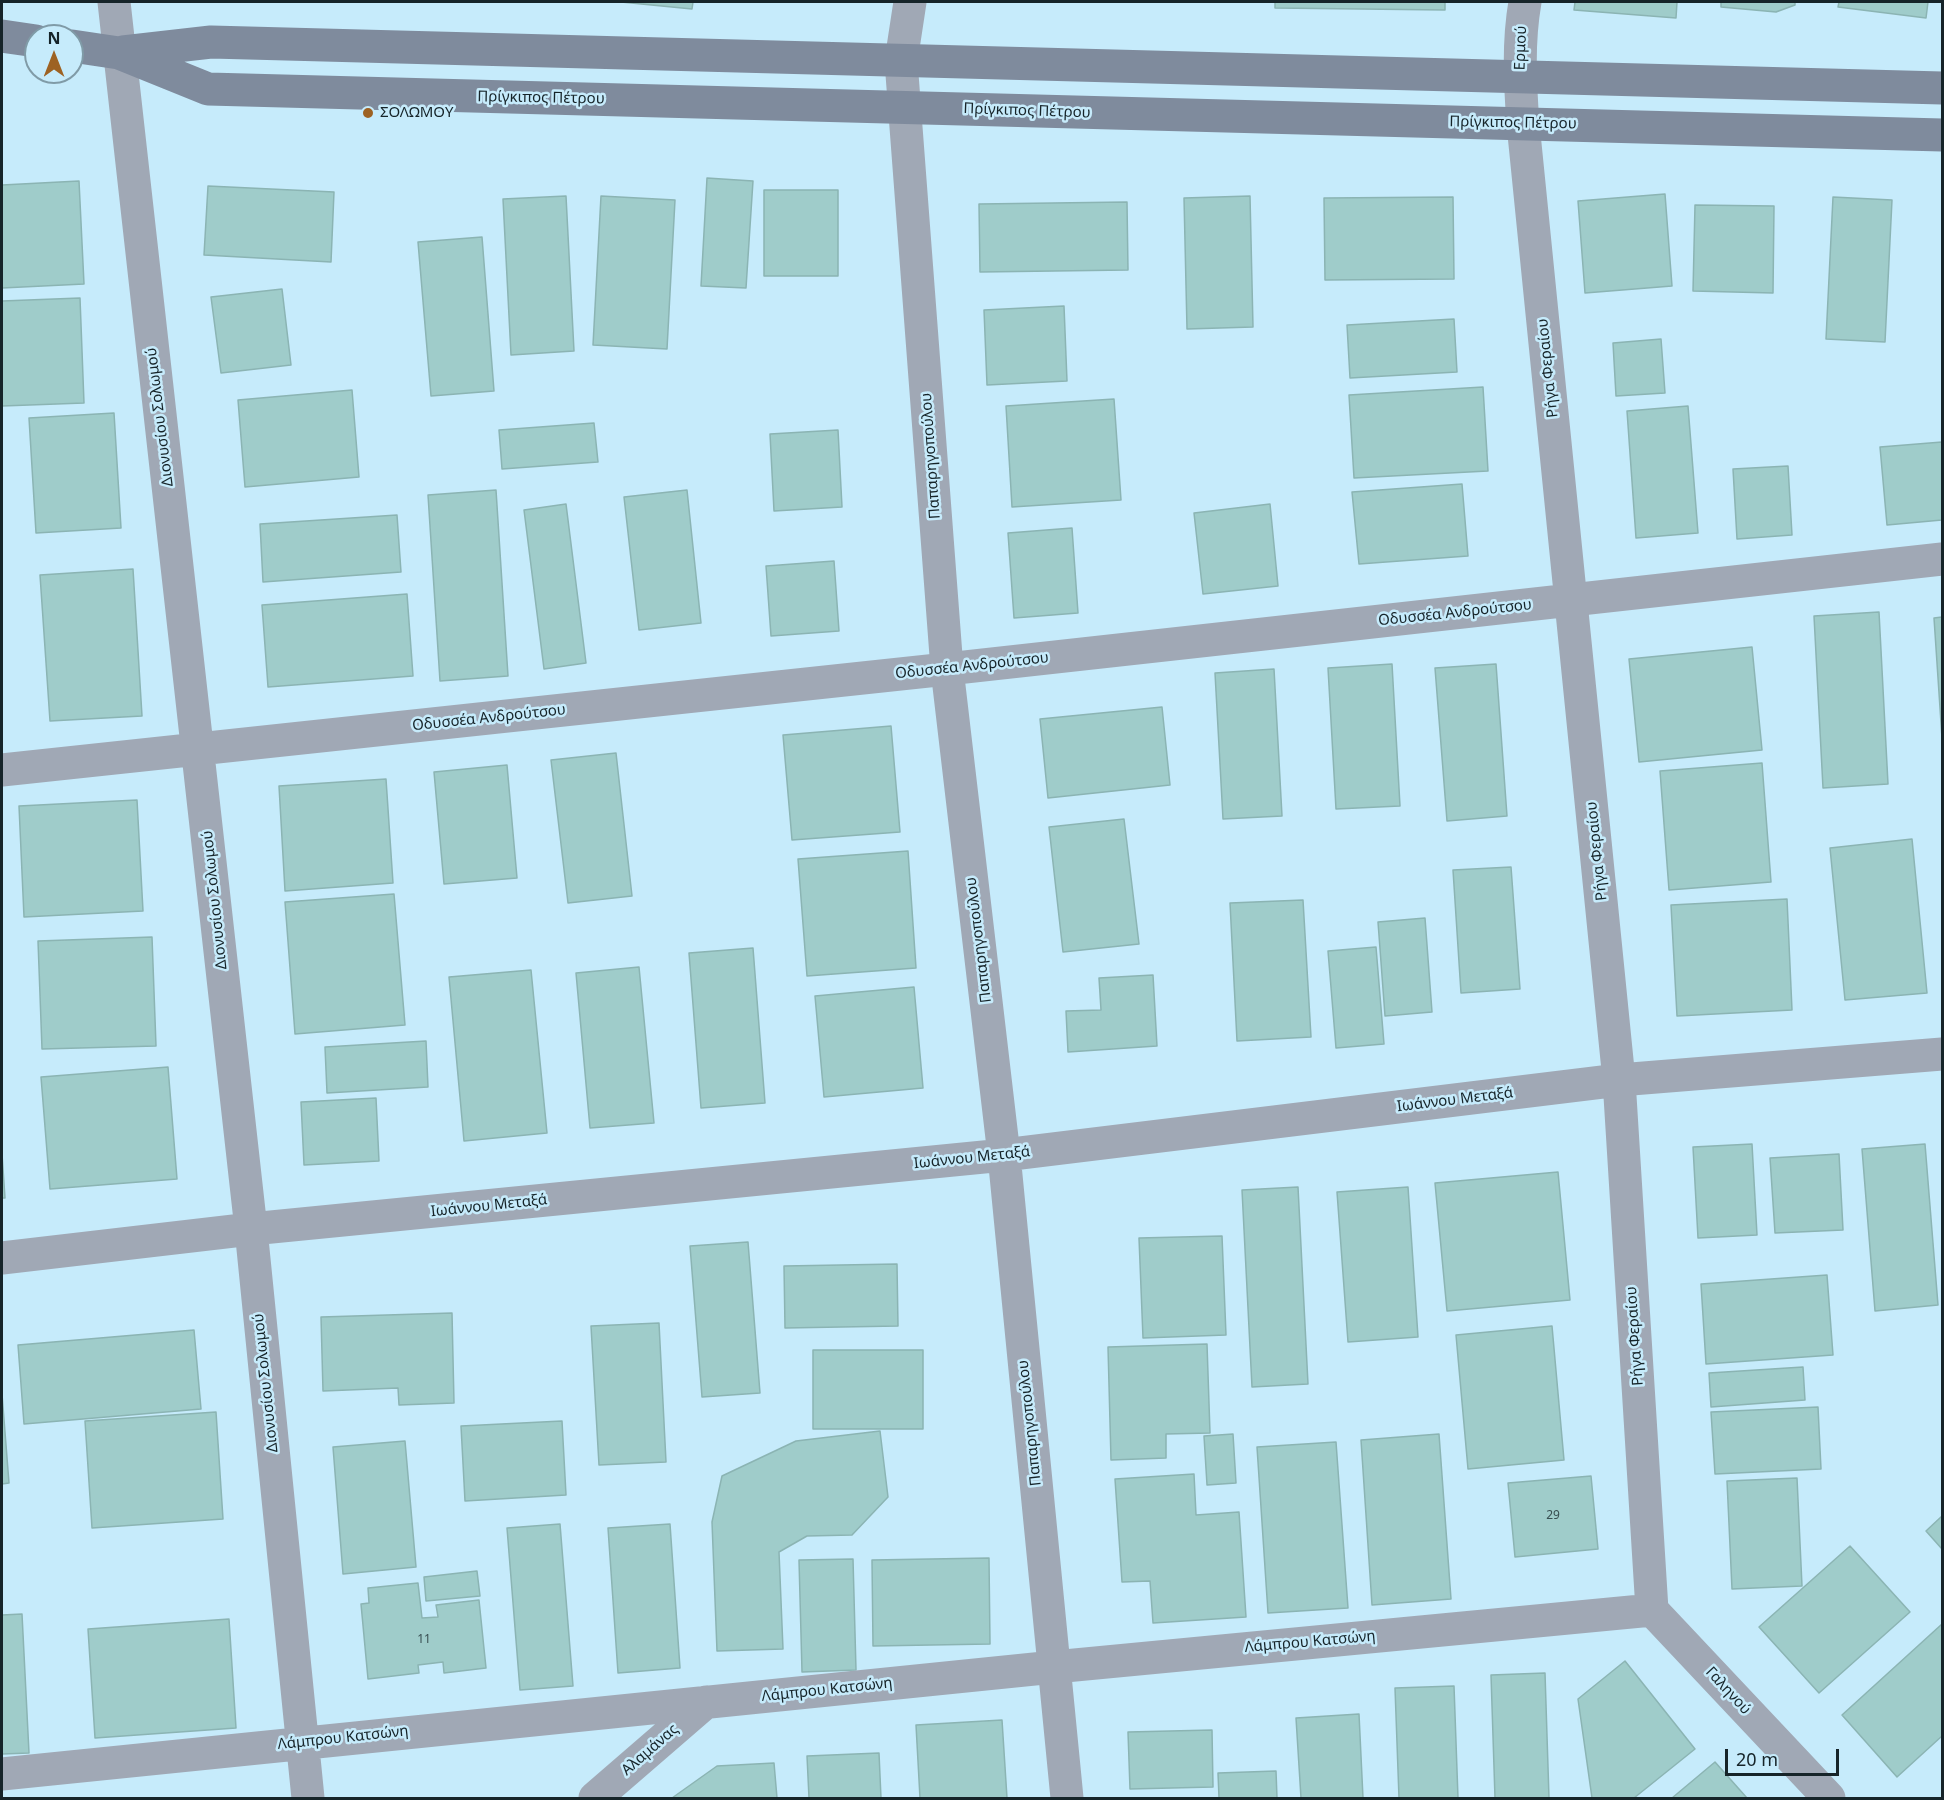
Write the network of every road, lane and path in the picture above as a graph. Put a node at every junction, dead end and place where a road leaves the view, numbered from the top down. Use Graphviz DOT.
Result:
graph roads {
  1 [pos="114,2"];
  2 [pos="910,2"];
  3 [pos="1525,2"];
  4 [pos="2,36"];
  5 [pos="24,39"];
  6 [pos="84,48"];
  7 [pos="119,53"];
  8 [pos="902,83"];
  9 [pos="1942,88"];
  10 [pos="1521,98"];
  11 [pos="1942,135"];
  12 [pos="1942,558"];
  13 [pos="1572,600"];
  14 [pos="947,669"];
  15 [pos="198,749"];
  16 [pos="2,770"];
  17 [pos="1942,1054"];
  18 [pos="1619,1080"];
  19 [pos="1004,1155"];
  20 [pos="250,1229"];
  21 [pos="2,1258"];
  22 [pos="1652,1610"];
  23 [pos="1054,1666"];
  24 [pos="706,1702"];
  25 [pos="303,1742"];
  26 [pos="2,1774"];
  27 [pos="308,1798"];
  28 [pos="595,1798"];
  29 [pos="1067,1798"];
  30 [pos="1829,1798"];
  1 -- 7 [label="street, Διονυσίου Σολωμού"];
  2 -- 8 [label="street, Παπαρηγοπούλου"];
  3 -- 10 [label="street, Ερμού"];
  4 -- 5 [label="main road"];
  6 -- 7 [label="main road, Πρίγκιπος Πέτρου"];
  7 -- 8 [label="main road, Πρίγκιπος Πέτρου"];
  7 -- 8 [label="main road, Πρίγκιπος Πέτρου"];
  7 -- 15 [label="street, Διονυσίου Σολωμού"];
  8 -- 10 [label="main road, Πρίγκιπος Πέτρου"];
  8 -- 10 [label="main road, Πρίγκιπος Πέτρου"];
  8 -- 14 [label="street, Παπαρηγοπούλου"];
  9 -- 10 [label="main road, Πρίγκιπος Πέτρου"];
  10 -- 11 [label="main road, Πρίγκιπος Πέτρου"];
  10 -- 13 [label="street, Ρήγα Φεραίου"];
  12 -- 13 [label="street, Οδυσσέα Ανδρούτσου"];
  13 -- 14 [label="street, Οδυσσέα Ανδρούτσου"];
  13 -- 18 [label="street, Ρήγα Φεραίου"];
  14 -- 15 [label="street, Οδυσσέα Ανδρούτσου"];
  14 -- 19 [label="street, Παπαρηγοπούλου"];
  15 -- 16 [label="street, Οδυσσέα Ανδρούτσου"];
  15 -- 20 [label="street, Διονυσίου Σολωμού"];
  17 -- 18 [label="street, Ιωάννου Μεταξά"];
  18 -- 19 [label="street, Ιωάννου Μεταξά"];
  18 -- 22 [label="street, Ρήγα Φεραίου"];
  19 -- 20 [label="street, Ιωάννου Μεταξά"];
  19 -- 23 [label="street, Παπαρηγοπούλου"];
  20 -- 21 [label="street, Ιωάννου Μεταξά"];
  20 -- 25 [label="street, Διονυσίου Σολωμού"];
  22 -- 23 [label="street, Λάμπρου Κατσώνη"];
  22 -- 30 [label="street, Γαληνού"];
  23 -- 24 [label="street, Λάμπρου Κατσώνη"];
  23 -- 29 [label="street, Παπαρηγοπούλου"];
  24 -- 25 [label="street, Λάμπρου Κατσώνη"];
  24 -- 28 [label="street, Αλαμάνας"];
  25 -- 26 [label="street, Λάμπρου Κατσώνη"];
  25 -- 27 [label="street, Διονυσίου Σολωμού"];
}
